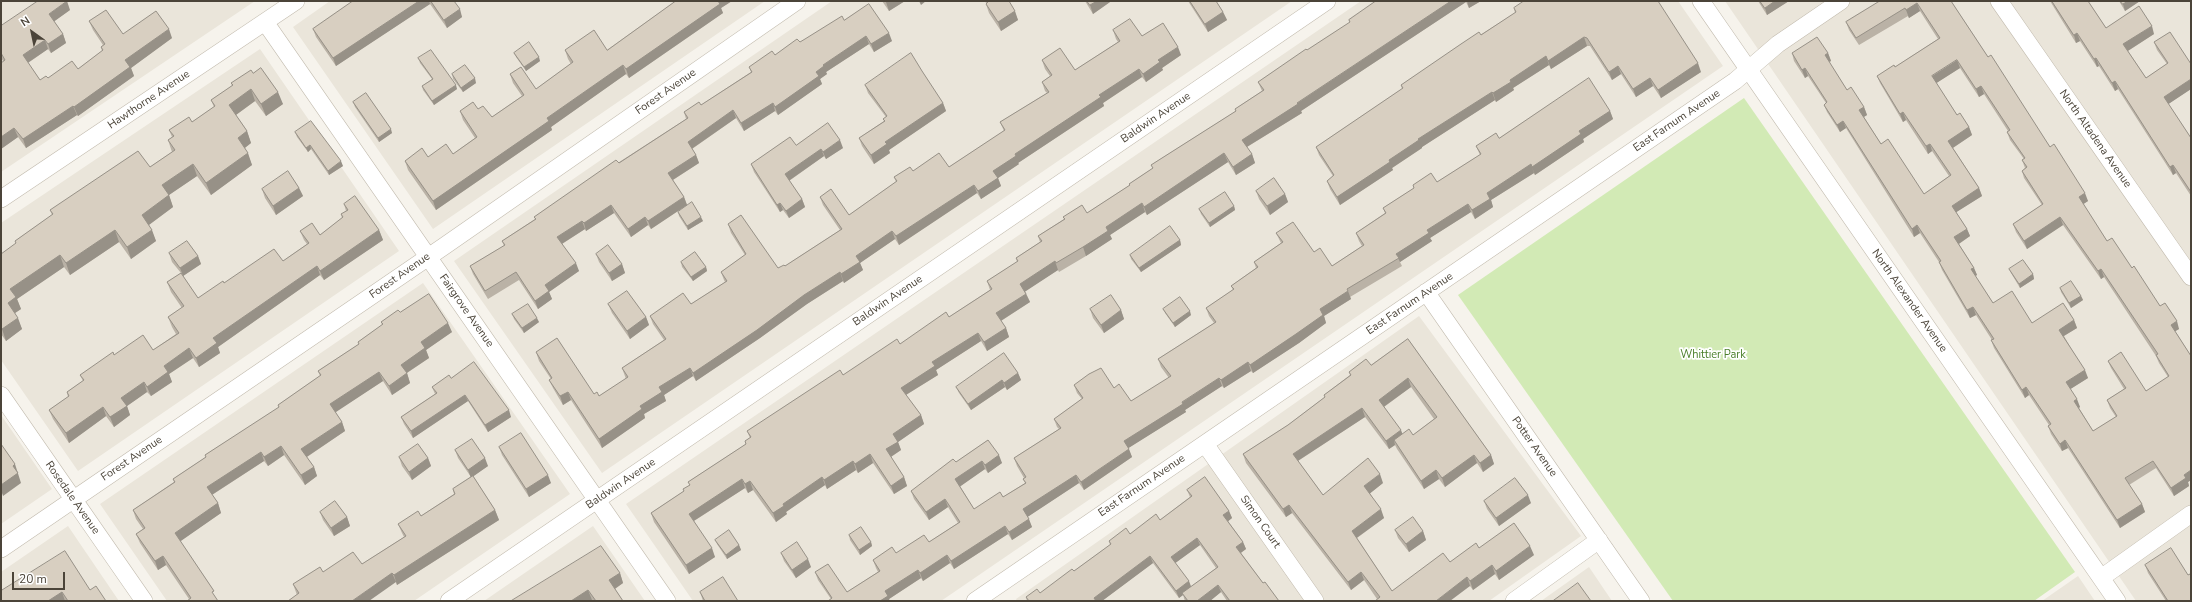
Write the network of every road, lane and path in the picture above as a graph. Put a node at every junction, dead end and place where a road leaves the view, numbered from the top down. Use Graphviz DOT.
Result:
graph roads {
  1 [pos="296,1"];
  2 [pos="797,1"];
  3 [pos="1327,1"];
  4 [pos="1701,1"];
  5 [pos="1841,1"];
  6 [pos="1999,1"];
  7 [pos="265,22"];
  8 [pos="1749,70"];
  9 [pos="1,199"];
  10 [pos="428,256"];
  11 [pos="2191,278"];
  12 [pos="1426,292"];
  13 [pos="1,395"];
  14 [pos="1205,444"];
  15 [pos="73,499"];
  16 [pos="597,500"];
  17 [pos="2191,514"];
  18 [pos="1599,540"];
  19 [pos="1,549"];
  20 [pos="2101,578"];
  21 [pos="983,599"];
  22 [pos="144,601"];
  23 [pos="449,601"];
  24 [pos="667,601"];
  25 [pos="1315,601"];
  26 [pos="1514,601"];
  27 [pos="1641,601"];
  28 [pos="2117,601"];
  1 -- 7 [label="street, Hawthorne Avenue"];
  2 -- 10 [label="street, Forest Avenue"];
  3 -- 16 [label="street, Baldwin Avenue"];
  4 -- 8 [label="street, North Alexander Avenue"];
  5 -- 8 [label="street, East Farnum Avenue"];
  6 -- 11 [label="street, North Altadena Avenue"];
  7 -- 9 [label="street, Hawthorne Avenue"];
  7 -- 10 [label="street, Fairgrove Avenue"];
  8 -- 12 [label="street, East Farnum Avenue"];
  8 -- 20 [label="street, North Alexander Avenue"];
  10 -- 15 [label="street, Forest Avenue"];
  10 -- 16 [label="street, Fairgrove Avenue"];
  12 -- 14 [label="street, East Farnum Avenue"];
  12 -- 18 [label="street, Potter Avenue"];
  13 -- 15 [label="street, Rosedale Avenue"];
  14 -- 21 [label="street, East Farnum Avenue"];
  14 -- 25 [label="street, Simon Court"];
  15 -- 19 [label="street, Forest Avenue"];
  15 -- 22 [label="street, Rosedale Avenue"];
  16 -- 23 [label="street, Baldwin Avenue"];
  16 -- 24 [label="street, Fairgrove Avenue"];
  17 -- 20 [label="street"];
  18 -- 26 [label="street"];
  18 -- 27 [label="street, Potter Avenue"];
  20 -- 28 [label="street, North Alexander Avenue"];
}
